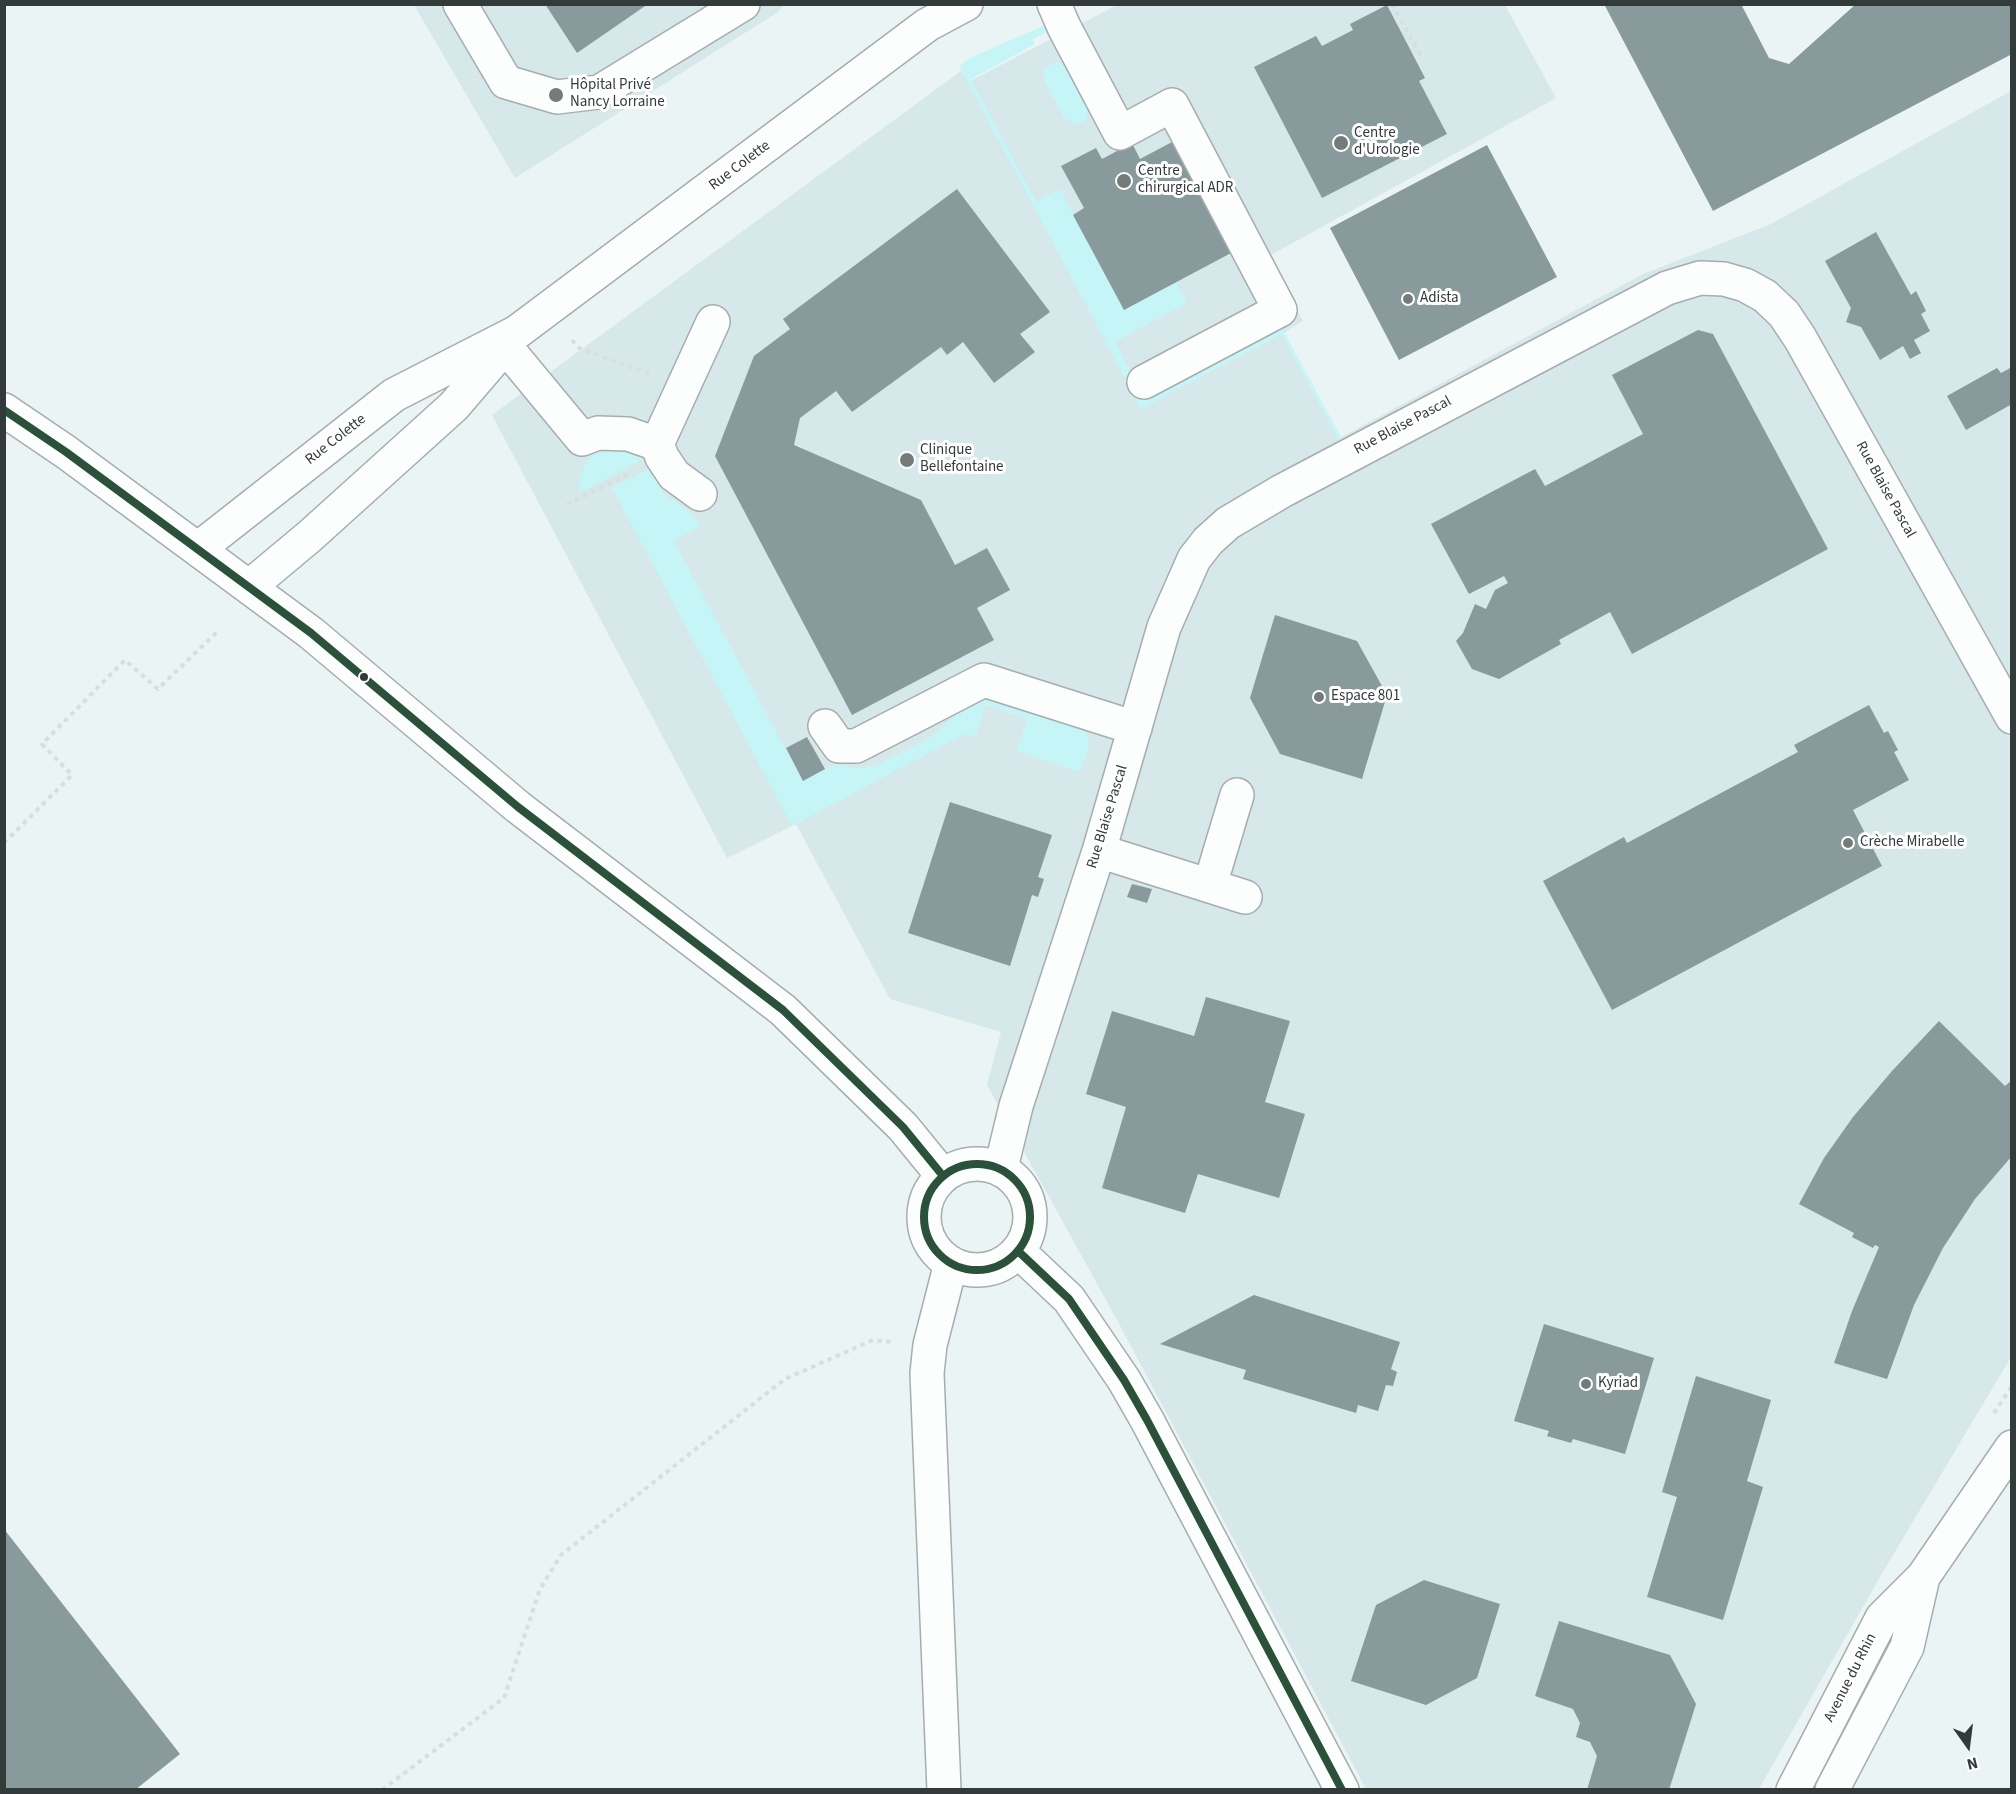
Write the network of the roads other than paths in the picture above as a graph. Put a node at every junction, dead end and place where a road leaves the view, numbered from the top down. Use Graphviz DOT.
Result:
graph roads {
  1 [pos="459,4"];
  2 [pos="743,4"];
  3 [pos="966,4"];
  4 [pos="1054,4"];
  5 [pos="713,322"];
  6 [pos="511,339"];
  7 [pos="1144,382"];
  8 [pos="4,410"];
  9 [pos="659,450"];
  10 [pos="700,494"];
  11 [pos="198,549"];
  12 [pos="249,586"];
  13 [pos="2012,717"];
  14 [pos="825,726"];
  15 [pos="1135,728"];
  16 [pos="1237,795"];
  17 [pos="1098,851"];
  18 [pos="1210,885"];
  19 [pos="1245,897"];
  20 [pos="1001,1168"];
  21 [pos="943,1176"];
  22 [pos="1018,1251"];
  23 [pos="951,1263"];
  24 [pos="2012,1447"];
  25 [pos="1923,1577"];
  26 [pos="944,1790"];
  27 [pos="1342,1790"];
  28 [pos="1793,1790"];
  29 [pos="1832,1790"];
  1 -- 2 [label="street"];
  3 -- 6 [label="street, Rue Colette"];
  4 -- 7 [label="street"];
  5 -- 9 [label="street"];
  6 -- 9 [label="street"];
  6 -- 11 [label="street, Rue Colette"];
  6 -- 12 [label="street, Rue Colette"];
  8 -- 11 [label="street"];
  9 -- 10 [label="street"];
  11 -- 12 [label="street"];
  12 -- 21 [label="street"];
  13 -- 15 [label="street, Rue Blaise Pascal"];
  14 -- 15 [label="street"];
  15 -- 17 [label="street, Rue Blaise Pascal"];
  16 -- 18 [label="street"];
  17 -- 18 [label="street"];
  17 -- 20 [label="street, Rue Blaise Pascal"];
  18 -- 19 [label="street"];
  20 -- 21 [label="street"];
  20 -- 22 [label="street"];
  21 -- 23 [label="street"];
  22 -- 23 [label="street"];
  22 -- 27 [label="street"];
  23 -- 26 [label="street"];
  24 -- 25 [label="street, Avenue du Rhin"];
  25 -- 28 [label="street, Avenue du Rhin"];
  25 -- 29 [label="street, Avenue du Rhin"];
}
